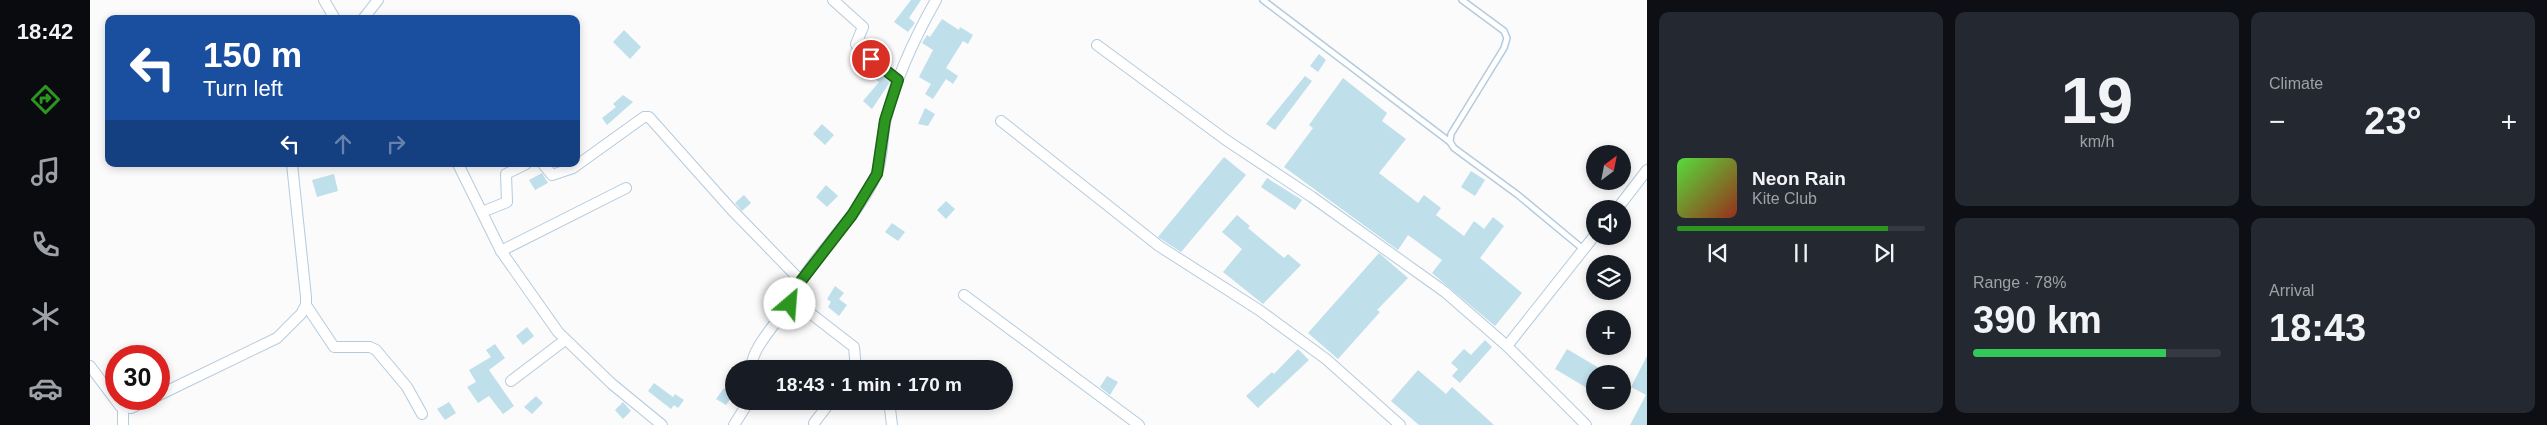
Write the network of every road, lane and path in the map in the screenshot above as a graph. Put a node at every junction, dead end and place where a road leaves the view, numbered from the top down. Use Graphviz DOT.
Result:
graph roads {
  1 [pos="324,0"];
  2 [pos="378,0"];
  3 [pos="833,0"];
  4 [pos="936,0"];
  5 [pos="1263,0"];
  6 [pos="1462,0"];
  7 [pos="332,15"];
  8 [pos="366,15"];
  9 [pos="1098,45"];
  10 [pos="898,80"];
  11 [pos="1001,121"];
  12 [pos="1450,142"];
  13 [pos="580,164"];
  14 [pos="292,167"];
  15 [pos="460,167"];
  16 [pos="520,167"];
  17 [pos="545,167"];
  18 [pos="575,167"];
  19 [pos="1647,170"];
  20 [pos="626,188"];
  21 [pos="1624,200"];
  22 [pos="482,212"];
  23 [pos="1586,245"];
  24 [pos="1583,249"];
  25 [pos="502,251"];
  26 [pos="801,281"];
  27 [pos="964,295"];
  28 [pos="792,299"];
  29 [pos="306,305"];
  30 [pos="565,340"];
  31 [pos="1507,346"];
  32 [pos="753,360"];
  33 [pos="855,360"];
  34 [pos="90,366"];
  35 [pos="511,381"];
  36 [pos="105,387"];
  37 [pos="170,390"];
  38 [pos="123,410"];
  39 [pos="743,410"];
  40 [pos="824,410"];
  41 [pos="890,410"];
  42 [pos="422,414"];
  43 [pos="814,423"];
  44 [pos="123,425"];
  45 [pos="662,425"];
  46 [pos="734,425"];
  47 [pos="892,425"];
  48 [pos="1139,425"];
  49 [pos="1400,425"];
  50 [pos="1586,425"];
  1 -- 7 [label="street"];
  2 -- 8 [label="street"];
  3 -- 10 [label="street"];
  4 -- 10 [label="street"];
  5 -- 12 [label="lane"];
  6 -- 12 [label="lane"];
  9 -- 31 [label="street"];
  10 -- 26 [label="street"];
  11 -- 49 [label="street"];
  12 -- 24 [label="lane"];
  13 -- 26 [label="street"];
  14 -- 29 [label="street"];
  15 -- 22 [label="street"];
  16 -- 22 [label="street"];
  17 -- 18 [label="street"];
  19 -- 21 [label="street"];
  20 -- 25 [label="street"];
  22 -- 25 [label="street"];
  23 -- 24 [label="street"];
  24 -- 31 [label="street"];
  25 -- 30 [label="street"];
  26 -- 28 [label="street"];
  27 -- 48 [label="street"];
  28 -- 32 [label="street"];
  28 -- 33 [label="street"];
  29 -- 37 [label="street"];
  29 -- 42 [label="street"];
  30 -- 35 [label="street"];
  30 -- 45 [label="street"];
  31 -- 50 [label="street"];
  34 -- 36 [label="street"];
  38 -- 44 [label="street"];
  39 -- 46 [label="street"];
  40 -- 43 [label="street"];
  41 -- 47 [label="street"];
}
